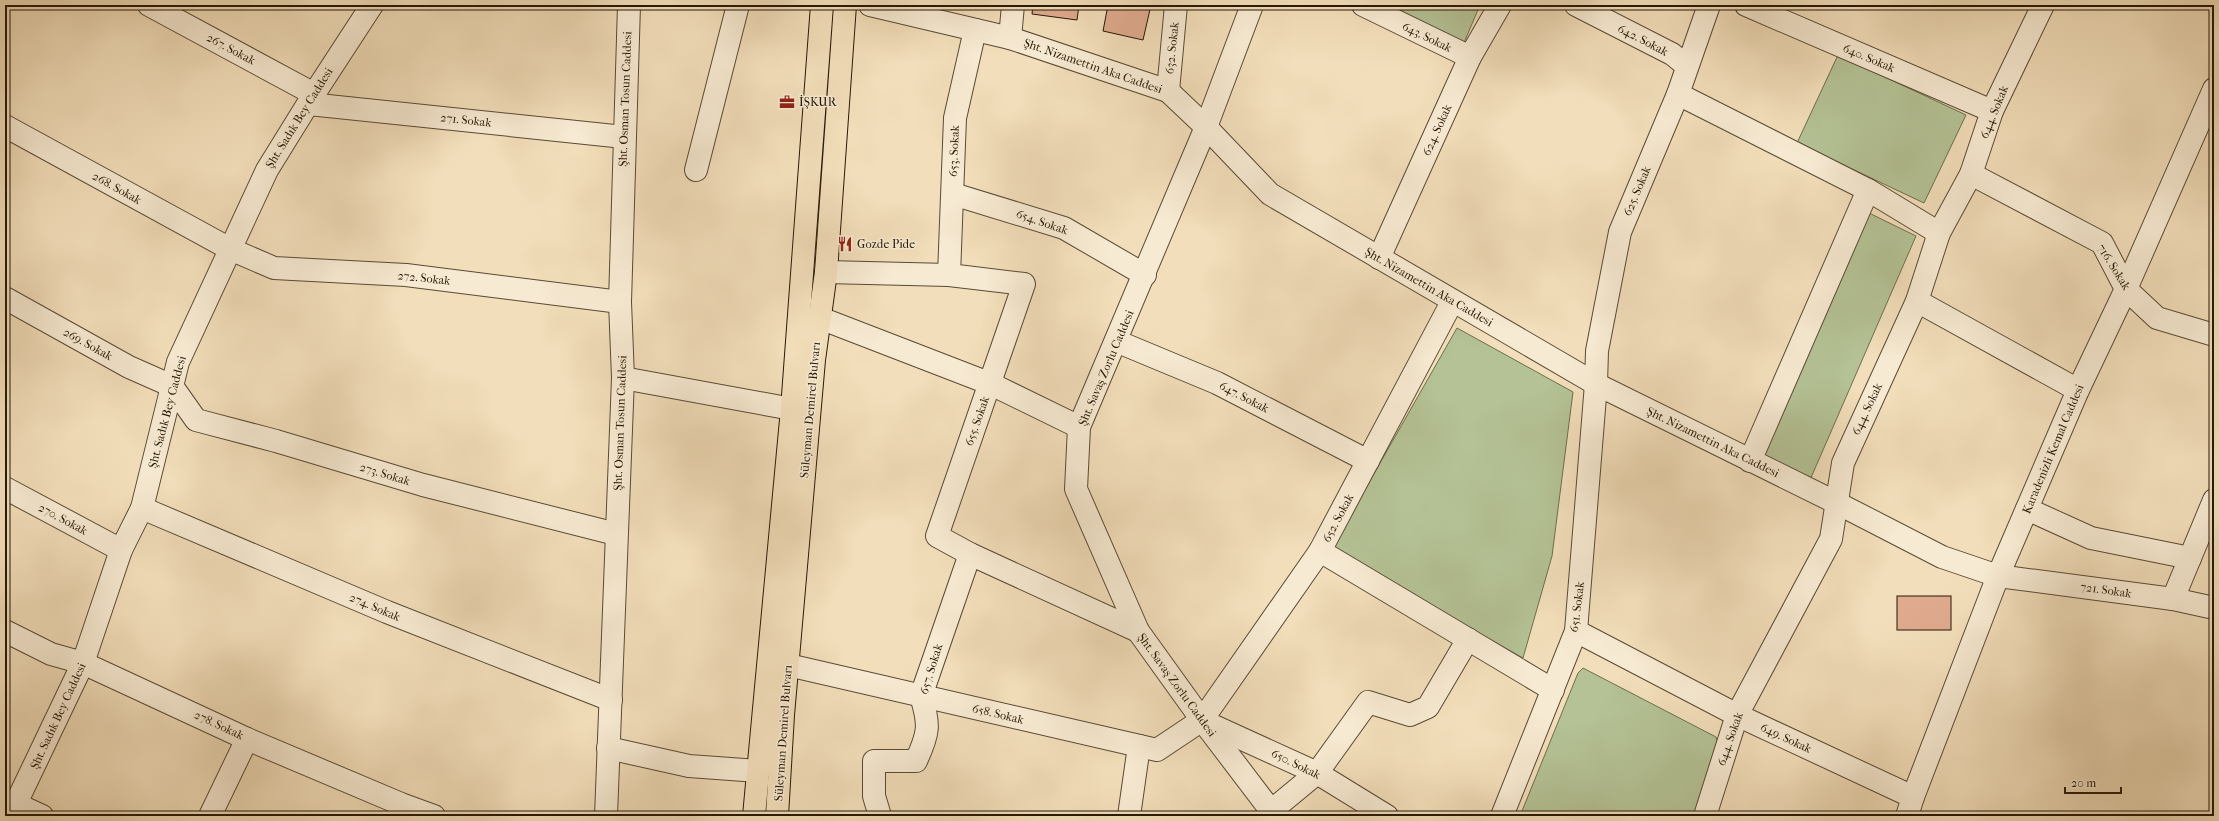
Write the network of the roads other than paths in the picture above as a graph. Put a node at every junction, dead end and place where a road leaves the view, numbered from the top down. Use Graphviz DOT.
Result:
graph roads {
  1 [pos="149,5"];
  2 [pos="372,5"];
  3 [pos="629,5"];
  4 [pos="738,5"];
  5 [pos="822,5"];
  6 [pos="845,5"];
  7 [pos="870,5"];
  8 [pos="1014,5"];
  9 [pos="1176,5"];
  10 [pos="1252,5"];
  11 [pos="1362,5"];
  12 [pos="1500,5"];
  13 [pos="1576,5"];
  14 [pos="1709,5"];
  15 [pos="1746,5"];
  16 [pos="2043,5"];
  17 [pos="975,30"];
  18 [pos="1010,38"];
  19 [pos="1470,58"];
  20 [pos="1687,66"];
  21 [pos="2214,89"];
  22 [pos="1168,92"];
  23 [pos="1678,94"];
  24 [pos="311,99"];
  25 [pos="1992,111"];
  26 [pos="5,126"];
  27 [pos="2207,126"];
  28 [pos="1206,127"];
  29 [pos="624,137"];
  30 [pos="696,170"];
  31 [pos="1971,174"];
  32 [pos="1868,190"];
  33 [pos="953,194"];
  34 [pos="1939,233"];
  35 [pos="230,249"];
  36 [pos="1379,258"];
  37 [pos="826,272"];
  38 [pos="950,275"];
  39 [pos="1145,275"];
  40 [pos="2126,289"];
  41 [pos="5,298"];
  42 [pos="1917,301"];
  43 [pos="620,302"];
  44 [pos="1452,302"];
  45 [pos="820,318"];
  46 [pos="2214,334"];
  47 [pos="1116,341"];
  48 [pos="623,378"];
  49 [pos="991,384"];
  50 [pos="1596,384"];
  51 [pos="172,386"];
  52 [pos="2078,390"];
  53 [pos="792,410"];
  54 [pos="1080,427"];
  55 [pos="1368,461"];
  56 [pos="1750,461"];
  57 [pos="5,488"];
  58 [pos="2214,500"];
  59 [pos="1837,502"];
  60 [pos="142,508"];
  61 [pos="2027,508"];
  62 [pos="616,534"];
  63 [pos="121,550"];
  64 [pos="1320,551"];
  65 [pos="970,554"];
  66 [pos="2190,558"];
  67 [pos="1998,576"];
  68 [pos="2173,599"];
  69 [pos="2214,608"];
  70 [pos="5,631"];
  71 [pos="1138,631"];
  72 [pos="1576,631"];
  73 [pos="1468,639"];
  74 [pos="83,663"];
  75 [pos="788,665"];
  76 [pos="1553,690"];
  77 [pos="921,696"];
  78 [pos="611,700"];
  79 [pos="1737,715"];
  80 [pos="1202,720"];
  81 [pos="247,739"];
  82 [pos="1139,746"];
  83 [pos="608,748"];
  84 [pos="758,771"];
  85 [pos="1317,773"];
  86 [pos="1910,806"];
  87 [pos="13,810"];
  88 [pos="1273,813"];
  89 [pos="42,816"];
  90 [pos="210,816"];
  91 [pos="434,816"];
  92 [pos="606,816"];
  93 [pos="754,816"];
  94 [pos="777,816"];
  95 [pos="880,816"];
  96 [pos="1129,816"];
  97 [pos="1387,816"];
  98 [pos="1502,816"];
  99 [pos="1705,816"];
  1 -- 24 [label="street, 267. Sokak"];
  2 -- 24 [label="street, Şht. Sadık Bey Caddesi"];
  3 -- 29 [label="street, Şht. Osman Tosun Caddesi"];
  4 -- 30 [label="street"];
  5 -- 53 [label="main road, Süleyman Demirel Bulvarı"];
  6 -- 37 [label="main road, Süleyman Demirel Bulvarı"];
  7 -- 17 [label="street, Şht. Nizamettin Aka Caddesi"];
  8 -- 18 [label="street"];
  9 -- 22 [label="street, 632. Sokak"];
  10 -- 28 [label="street, Şht. Savaş Zorlu Caddesi"];
  11 -- 19 [label="street, 643. Sokak"];
  12 -- 19 [label="street, 624. Sokak"];
  13 -- 20 [label="street, 642. Sokak"];
  14 -- 20 [label="street, 625. Sokak"];
  15 -- 25 [label="street, 640. Sokak"];
  16 -- 25 [label="street, 644. Sokak"];
  17 -- 18 [label="street, Şht. Nizamettin Aka Caddesi"];
  17 -- 33 [label="street, 653. Sokak"];
  18 -- 22 [label="street, Şht. Nizamettin Aka Caddesi"];
  19 -- 36 [label="street, 624. Sokak"];
  20 -- 23 [label="street, 625. Sokak"];
  21 -- 27 [label="street, Karadenizli Kemal Caddesi"];
  22 -- 28 [label="street, Şht. Nizamettin Aka Caddesi"];
  23 -- 32 [label="street"];
  23 -- 50 [label="street, 625. Sokak"];
  24 -- 29 [label="street, 271. Sokak"];
  24 -- 35 [label="street, Şht. Sadık Bey Caddesi"];
  25 -- 31 [label="street, 644. Sokak"];
  26 -- 35 [label="street, 268. Sokak"];
  27 -- 40 [label="street, Karadenizli Kemal Caddesi"];
  28 -- 36 [label="street, Şht. Nizamettin Aka Caddesi"];
  28 -- 39 [label="street, Şht. Savaş Zorlu Caddesi"];
  29 -- 43 [label="street, Şht. Osman Tosun Caddesi"];
  31 -- 34 [label="street, 644. Sokak"];
  31 -- 40 [label="street, 716. Sokak"];
  32 -- 34 [label="street"];
  32 -- 56 [label="street"];
  33 -- 38 [label="street, 653. Sokak"];
  33 -- 39 [label="street, 654. Sokak"];
  34 -- 42 [label="street, 644. Sokak"];
  35 -- 43 [label="street, 272. Sokak"];
  35 -- 51 [label="street, Şht. Sadık Bey Caddesi"];
  36 -- 44 [label="street, Şht. Nizamettin Aka Caddesi"];
  37 -- 38 [label="street, 655. Sokak"];
  37 -- 45 [label="main road, Süleyman Demirel Bulvarı"];
  38 -- 49 [label="street, 655. Sokak"];
  39 -- 47 [label="street, Şht. Savaş Zorlu Caddesi"];
  40 -- 46 [label="street, 716. Sokak"];
  40 -- 52 [label="street, Karadenizli Kemal Caddesi"];
  41 -- 51 [label="street, 269. Sokak"];
  42 -- 52 [label="street"];
  42 -- 59 [label="street, 644. Sokak"];
  43 -- 48 [label="street, Şht. Osman Tosun Caddesi"];
  44 -- 50 [label="street, Şht. Nizamettin Aka Caddesi"];
  44 -- 55 [label="street, 652. Sokak"];
  45 -- 49 [label="street"];
  45 -- 75 [label="main road, Süleyman Demirel Bulvarı"];
  47 -- 54 [label="street, Şht. Savaş Zorlu Caddesi"];
  47 -- 55 [label="street, 647. Sokak"];
  48 -- 53 [label="street"];
  48 -- 62 [label="street, Şht. Osman Tosun Caddesi"];
  49 -- 54 [label="street"];
  49 -- 65 [label="street, 655. Sokak"];
  50 -- 56 [label="street, Şht. Nizamettin Aka Caddesi"];
  50 -- 72 [label="street, 651. Sokak"];
  51 -- 60 [label="street, Şht. Sadık Bey Caddesi"];
  51 -- 62 [label="street, 273. Sokak"];
  52 -- 61 [label="street, Karadenizli Kemal Caddesi"];
  53 -- 84 [label="main road, Süleyman Demirel Bulvarı"];
  54 -- 71 [label="street, Şht. Savaş Zorlu Caddesi"];
  55 -- 64 [label="street, 652. Sokak"];
  56 -- 59 [label="street, Şht. Nizamettin Aka Caddesi"];
  57 -- 63 [label="street, 270. Sokak"];
  58 -- 66 [label="street"];
  59 -- 67 [label="street, Şht. Nizamettin Aka Caddesi"];
  59 -- 79 [label="street, 644. Sokak"];
  60 -- 63 [label="street, Şht. Sadık Bey Caddesi"];
  60 -- 78 [label="street, 274. Sokak"];
  61 -- 66 [label="street"];
  61 -- 67 [label="street, Karadenizli Kemal Caddesi"];
  62 -- 78 [label="street, Şht. Osman Tosun Caddesi"];
  63 -- 74 [label="street, Şht. Sadık Bey Caddesi"];
  64 -- 73 [label="street"];
  64 -- 80 [label="street, 652. Sokak"];
  65 -- 71 [label="street, 655. Sokak"];
  65 -- 77 [label="street, 657. Sokak"];
  66 -- 68 [label="street"];
  67 -- 68 [label="street, 721. Sokak"];
  67 -- 86 [label="street, Karadenizli Kemal Caddesi"];
  68 -- 69 [label="street, 721. Sokak"];
  70 -- 74 [label="street, 278. Sokak"];
  71 -- 80 [label="street, Şht. Savaş Zorlu Caddesi"];
  72 -- 76 [label="street, 651. Sokak"];
  72 -- 79 [label="street, 649. Sokak"];
  73 -- 76 [label="street"];
  73 -- 85 [label="street"];
  74 -- 81 [label="street, 278. Sokak"];
  74 -- 87 [label="street, Şht. Sadık Bey Caddesi"];
  75 -- 77 [label="street, 658. Sokak"];
  75 -- 94 [label="main road, Süleyman Demirel Bulvarı"];
  76 -- 98 [label="street, 651. Sokak"];
  77 -- 82 [label="street, 658. Sokak"];
  77 -- 95 [label="street, 657. Sokak"];
  78 -- 83 [label="street, Şht. Osman Tosun Caddesi"];
  79 -- 86 [label="street, 649. Sokak"];
  79 -- 99 [label="street, 644. Sokak"];
  80 -- 82 [label="street, 658. Sokak"];
  80 -- 85 [label="street, 650. Sokak"];
  80 -- 88 [label="street, Şht. Savaş Zorlu Caddesi"];
  81 -- 90 [label="street"];
  81 -- 91 [label="street, 278. Sokak"];
  82 -- 96 [label="street"];
  83 -- 84 [label="street"];
  83 -- 92 [label="street, Şht. Osman Tosun Caddesi"];
  84 -- 93 [label="main road, Süleyman Demirel Bulvarı"];
  85 -- 88 [label="street"];
  85 -- 97 [label="street, 650. Sokak"];
  87 -- 89 [label="street"];
}
